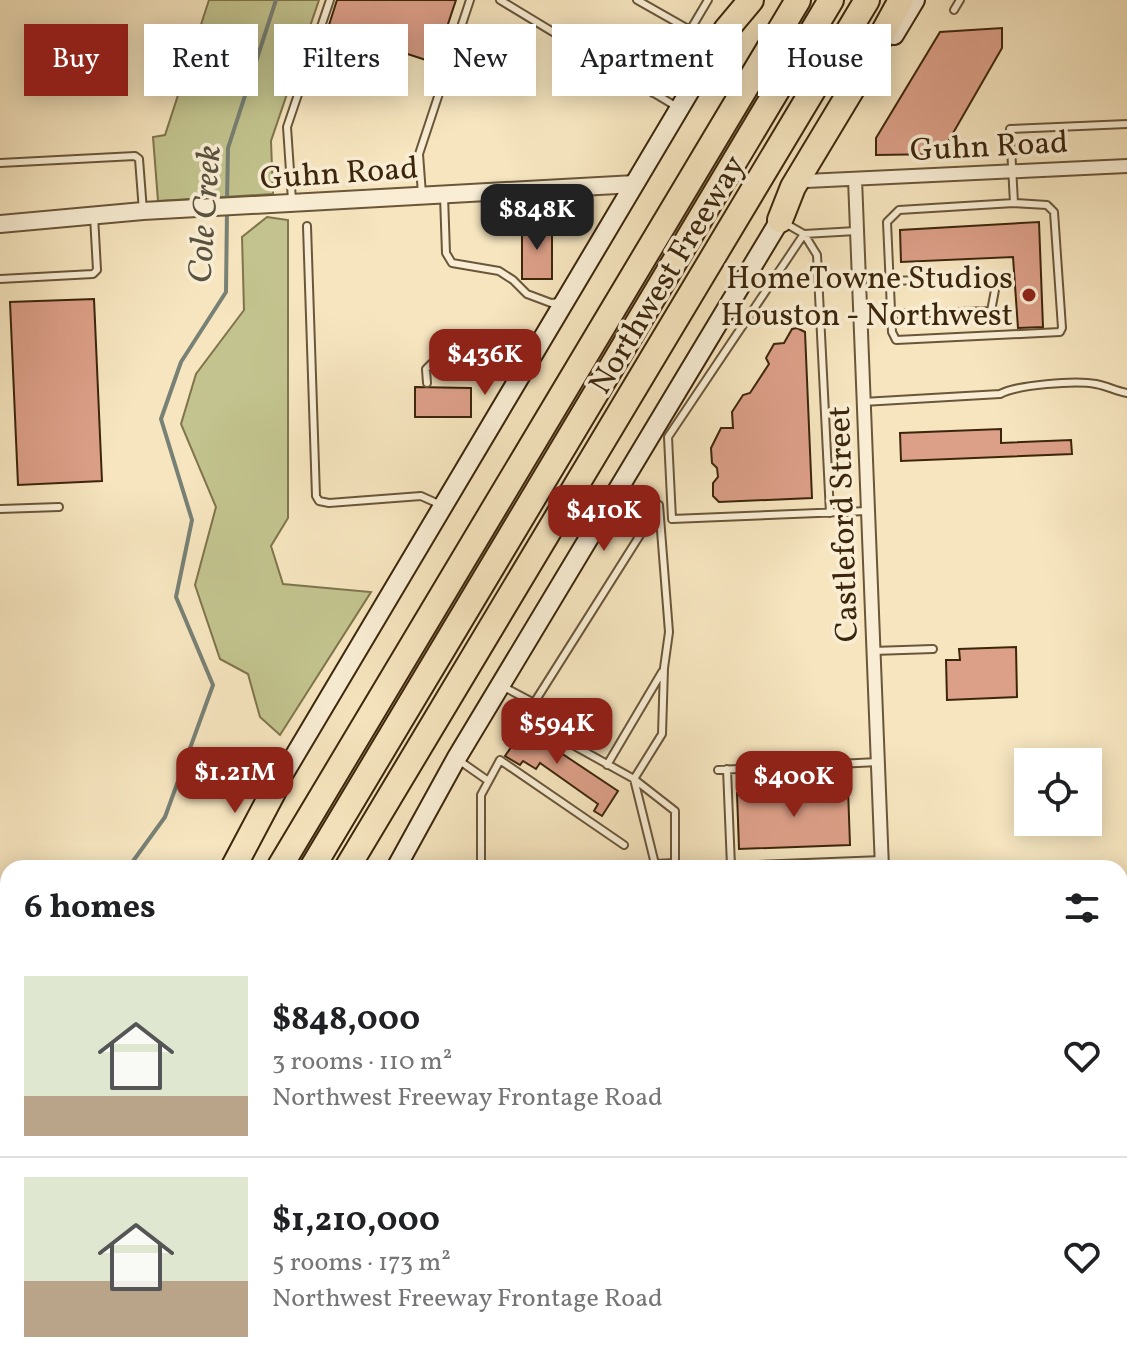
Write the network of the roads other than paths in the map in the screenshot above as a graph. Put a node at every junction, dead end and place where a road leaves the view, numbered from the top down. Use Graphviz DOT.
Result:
graph roads {
  1 [pos="330,0"];
  2 [pos="470,0"];
  3 [pos="500,0"];
  4 [pos="637,0"];
  5 [pos="708,0"];
  6 [pos="744,0"];
  7 [pos="751,0"];
  8 [pos="798,0"];
  9 [pos="831,0"];
  10 [pos="867,0"];
  11 [pos="901,0"];
  12 [pos="915,0"];
  13 [pos="960,0"];
  14 [pos="954,10"];
  15 [pos="679,24"];
  16 [pos="694,24"];
  17 [pos="730,24"];
  18 [pos="731,24"];
  19 [pos="552,32"];
  20 [pos="658,96"];
  21 [pos="688,96"];
  22 [pos="680,109"];
  23 [pos="1127,124"];
  24 [pos="0,163"];
  25 [pos="1127,166"];
  26 [pos="1013,171"];
  27 [pos="855,179"];
  28 [pos="806,181"];
  29 [pos="635,184"];
  30 [pos="444,193"];
  31 [pos="422,194"];
  32 [pos="1014,203"];
  33 [pos="292,204"];
  34 [pos="143,211"];
  35 [pos="94,215"];
  36 [pos="780,220"];
  37 [pos="0,224"];
  38 [pos="307,226"];
  39 [pos="856,231"];
  40 [pos="804,234"];
  41 [pos="0,279"];
  42 [pos="890,281"];
  43 [pos="565,302"];
  44 [pos="891,314"];
  45 [pos="531,360"];
  46 [pos="427,383"];
  47 [pos="1127,393"];
  48 [pos="863,402"];
  49 [pos="664,429"];
  50 [pos="621,483"];
  51 [pos="659,505"];
  52 [pos="444,506"];
  53 [pos="59,507"];
  54 [pos="0,509"];
  55 [pos="867,511"];
  56 [pos="830,513"];
  57 [pos="933,649"];
  58 [pos="873,651"];
  59 [pos="664,668"];
  60 [pos="501,685"];
  61 [pos="534,703"];
  62 [pos="456,759"];
  63 [pos="878,762"];
  64 [pos="607,765"];
  65 [pos="727,769"];
  66 [pos="718,770"];
  67 [pos="634,779"];
  68 [pos="487,780"];
  69 [pos="278,783"];
  70 [pos="624,845"];
  71 [pos="231,860"];
  72 [pos="237,860"];
  73 [pos="284,860"];
  74 [pos="317,860"];
  75 [pos="352,860"];
  76 [pos="400,860"];
  77 [pos="481,860"];
  78 [pos="654,860"];
  79 [pos="675,860"];
  80 [pos="731,860"];
  81 [pos="882,860"];
  1 -- 33 [label="lane"];
  2 -- 31 [label="lane"];
  3 -- 19 [label="lane"];
  4 -- 15 [label="lane"];
  5 -- 16 [label="lane"];
  6 -- 17 [label="main road"];
  7 -- 18 [label="highway"];
  8 -- 73 [label="highway, Northwest Freeway"];
  9 -- 74 [label="highway"];
  10 -- 75 [label="highway, Northwest Freeway"];
  11 -- 36 [label="highway"];
  12 -- 28 [label="main road"];
  13 -- 14 [label="lane"];
  20 -- 22 [label="lane"];
  21 -- 22 [label="main road"];
  22 -- 29 [label="main road"];
  23 -- 26 [label="lane"];
  24 -- 34 [label="lane"];
  25 -- 26 [label="street, Guhn Road"];
  26 -- 27 [label="street, Guhn Road"];
  26 -- 32 [label="lane"];
  27 -- 28 [label="street, Guhn Road"];
  27 -- 39 [label="street, Castleford Street"];
  28 -- 36 [label="main road"];
  29 -- 30 [label="street, Guhn Road"];
  29 -- 43 [label="main road"];
  30 -- 31 [label="street, Guhn Road"];
  30 -- 43 [label="lane"];
  31 -- 33 [label="street, Guhn Road"];
  32 -- 42 [label="lane"];
  32 -- 44 [label="lane"];
  33 -- 34 [label="street, Guhn Road"];
  34 -- 35 [label="street, Guhn Road"];
  35 -- 37 [label="street, Guhn Road"];
  35 -- 41 [label="lane"];
  36 -- 40 [label="lane"];
  36 -- 49 [label="main road"];
  38 -- 52 [label="lane"];
  39 -- 40 [label="lane"];
  39 -- 48 [label="street, Castleford Street"];
  40 -- 49 [label="lane"];
  40 -- 56 [label="lane"];
  42 -- 44 [label="lane"];
  42 -- 44 [label="lane"];
  43 -- 45 [label="main road"];
  45 -- 46 [label="lane"];
  45 -- 52 [label="main road"];
  47 -- 48 [label="lane"];
  48 -- 55 [label="street, Castleford Street"];
  49 -- 50 [label="main road"];
  49 -- 56 [label="lane"];
  50 -- 51 [label="lane"];
  50 -- 60 [label="main road"];
  51 -- 59 [label="lane"];
  51 -- 61 [label="lane"];
  52 -- 69 [label="main road"];
  53 -- 54 [label="lane"];
  55 -- 56 [label="lane"];
  55 -- 58 [label="street, Castleford Street"];
  57 -- 58 [label="lane"];
  58 -- 63 [label="street, Castleford Street"];
  59 -- 64 [label="lane"];
  59 -- 67 [label="lane"];
  60 -- 61 [label="lane"];
  60 -- 62 [label="main road"];
  61 -- 64 [label="lane"];
  62 -- 68 [label="lane"];
  62 -- 76 [label="main road"];
  63 -- 65 [label="lane"];
  63 -- 81 [label="street, Castleford Street"];
  64 -- 67 [label="lane"];
  65 -- 66 [label="lane"];
  65 -- 80 [label="lane"];
  67 -- 78 [label="lane"];
  67 -- 79 [label="lane"];
  68 -- 70 [label="lane"];
  68 -- 77 [label="lane"];
  69 -- 71 [label="main road"];
  69 -- 72 [label="highway"];
}
